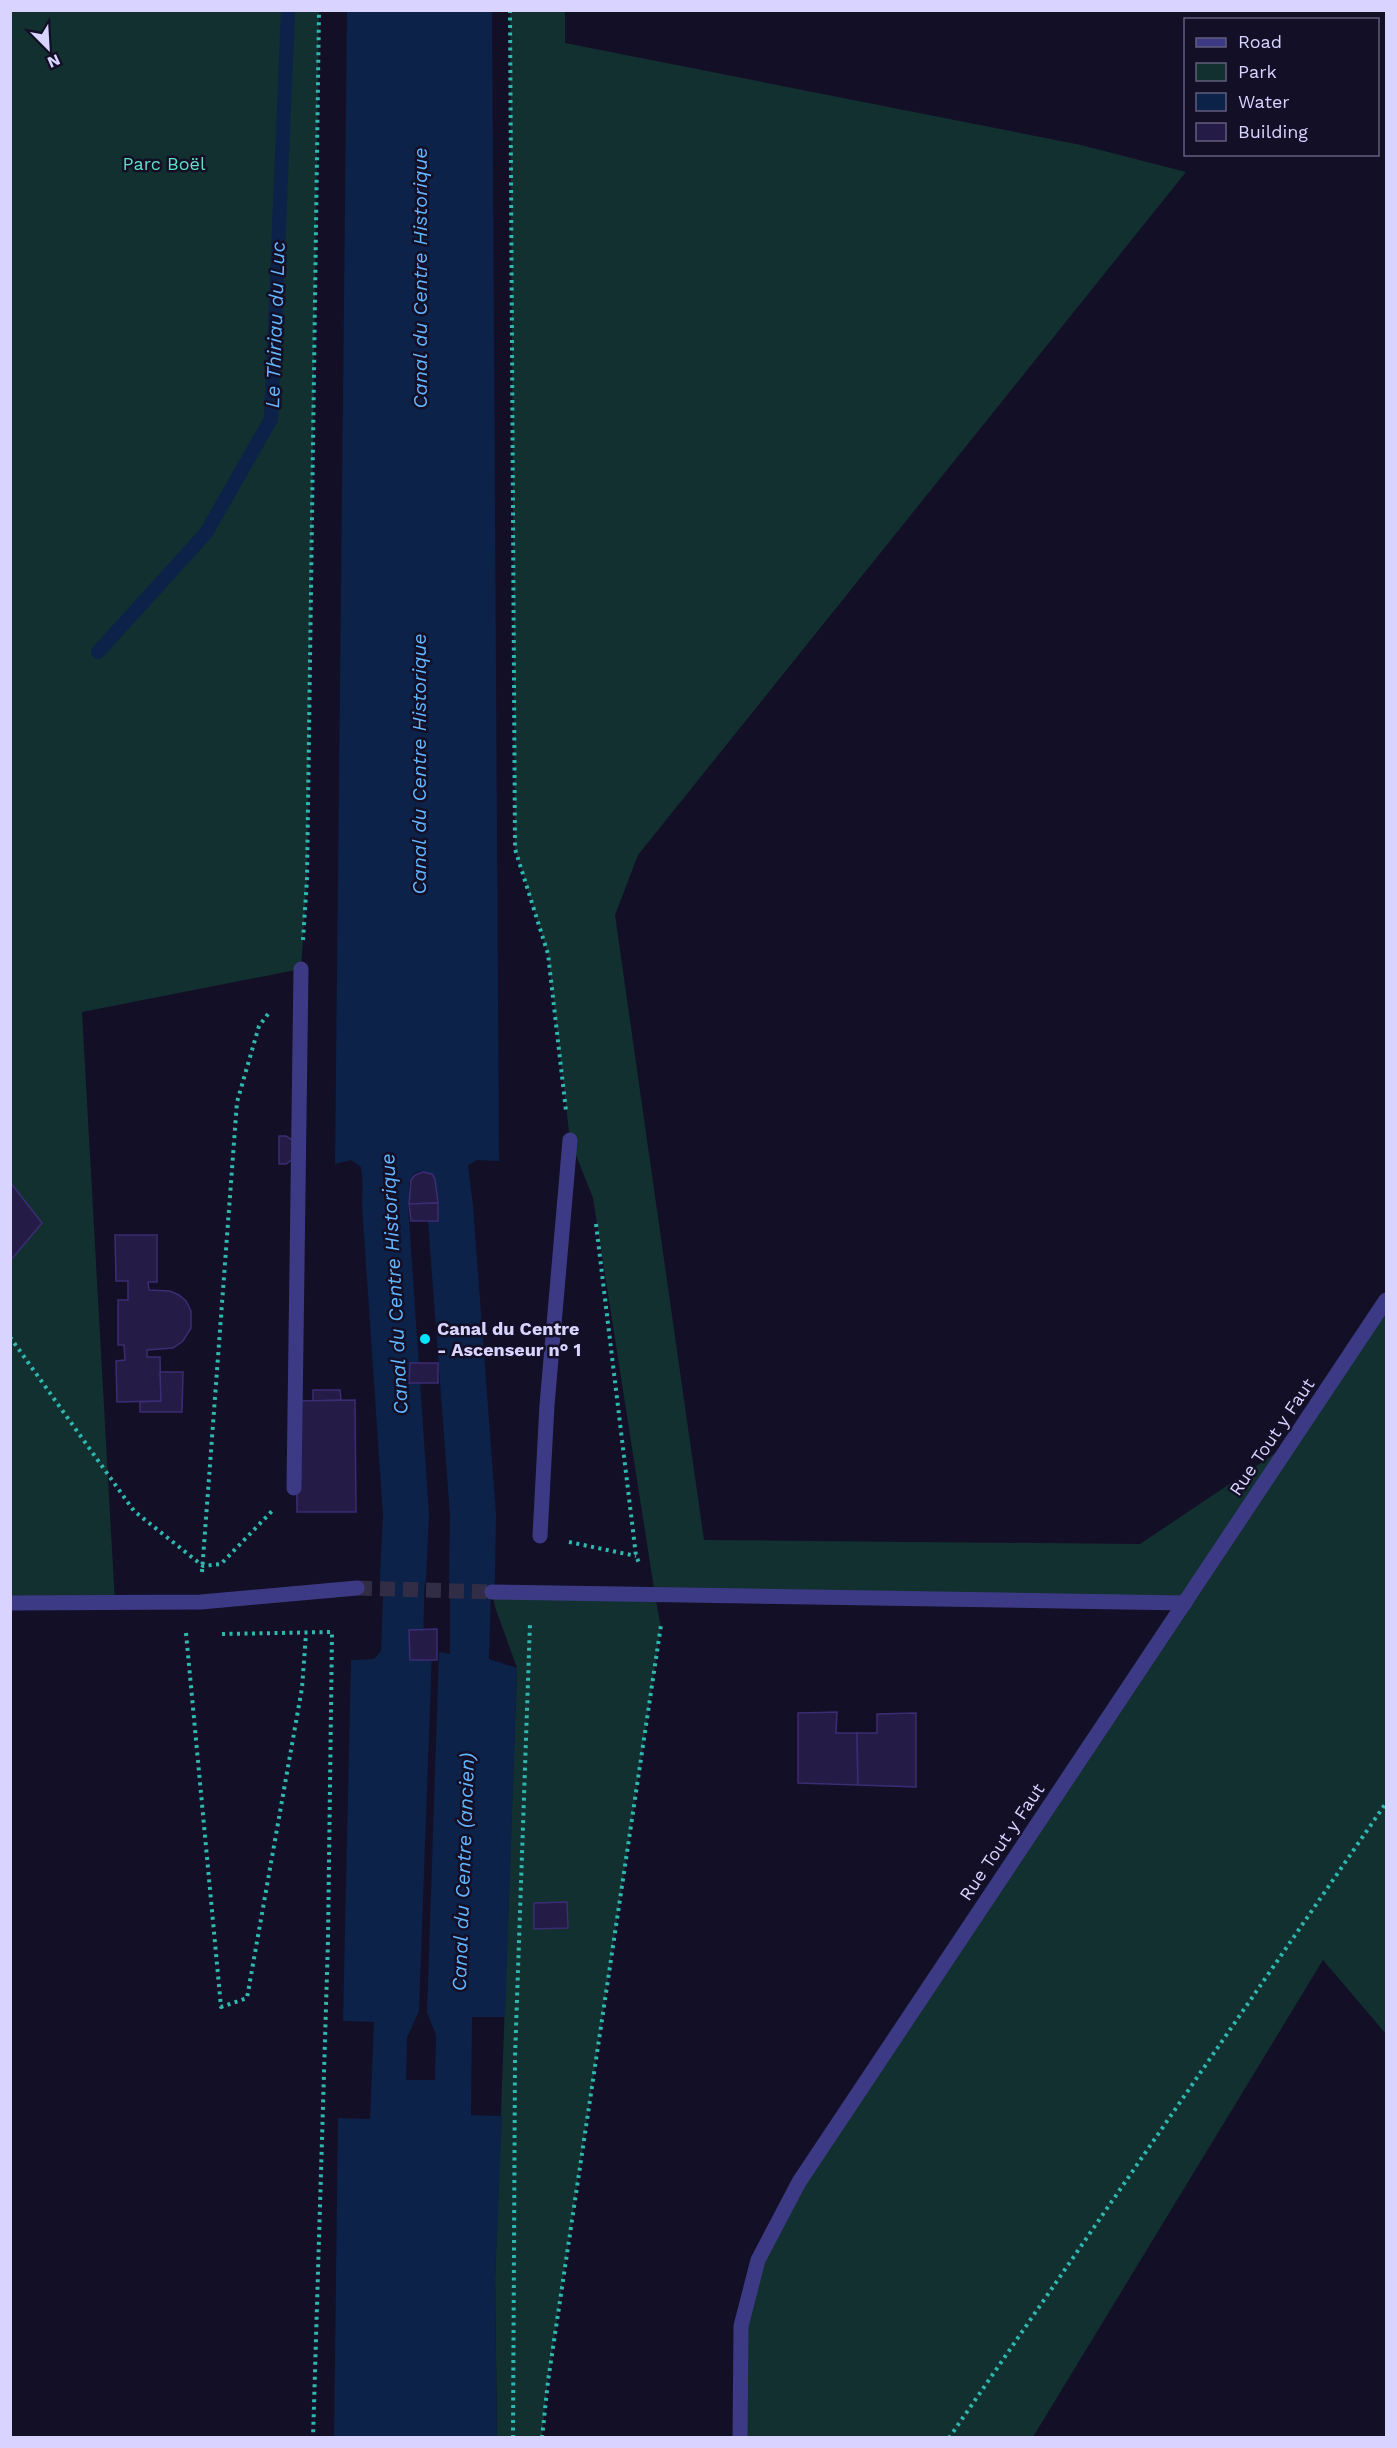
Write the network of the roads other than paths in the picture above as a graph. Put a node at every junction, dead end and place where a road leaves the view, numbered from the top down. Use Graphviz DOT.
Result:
graph roads {
  1 [pos="302,969"];
  2 [pos="570,1140"];
  3 [pos="1386,1300"];
  4 [pos="294,1488"];
  5 [pos="540,1536"];
  6 [pos="357,1588"];
  7 [pos="492,1592"];
  8 [pos="10,1603"];
  9 [pos="1185,1603"];
  10 [pos="740,2438"];
  1 -- 4 [label="street"];
  2 -- 5 [label="street"];
  3 -- 9 [label="street, Rue Tout y Faut"];
  6 -- 8 [label="street"];
  7 -- 9 [label="street"];
  9 -- 10 [label="street, Rue Tout y Faut"];
}
